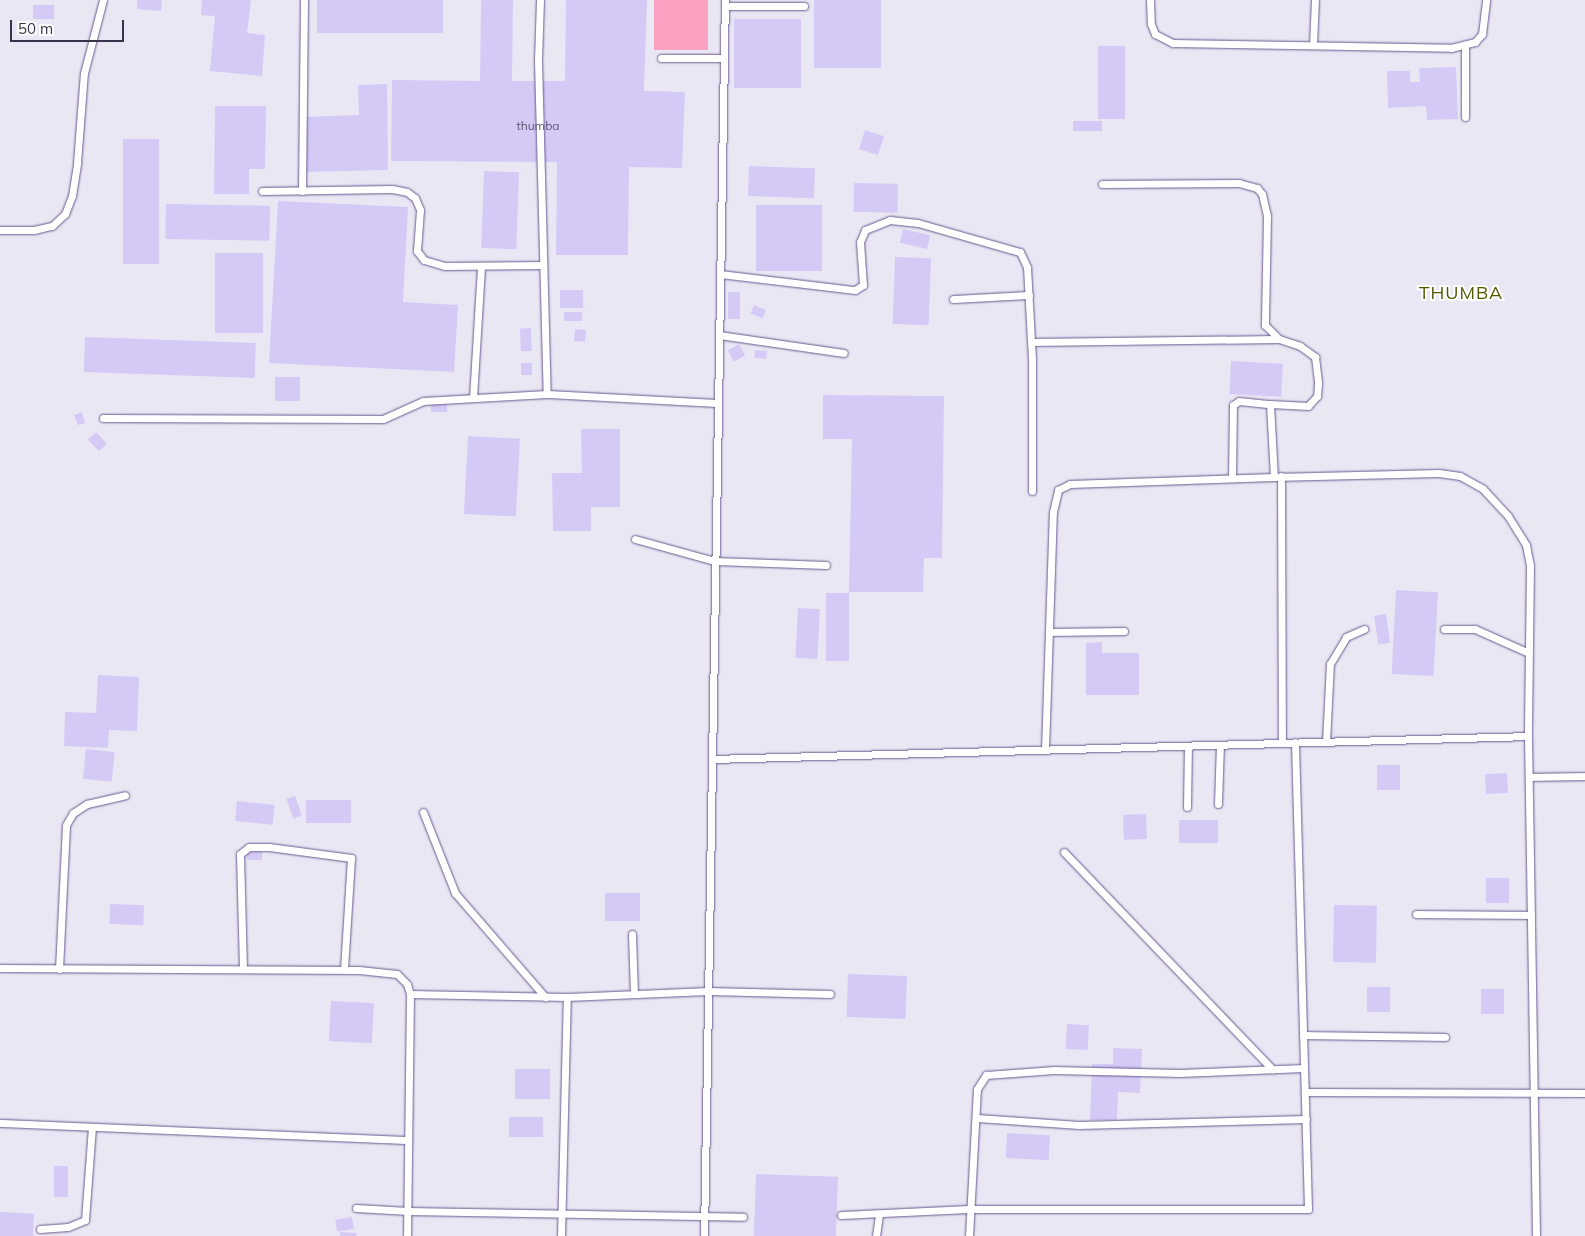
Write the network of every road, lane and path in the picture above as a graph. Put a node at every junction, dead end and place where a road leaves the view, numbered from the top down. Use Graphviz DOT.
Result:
graph roads {
  1 [pos="103,0"];
  2 [pos="304,0"];
  3 [pos="540,0"];
  4 [pos="1150,0"];
  5 [pos="1315,0"];
  6 [pos="1486,0"];
  7 [pos="725,3"];
  8 [pos="804,6"];
  9 [pos="1313,45"];
  10 [pos="1466,46"];
  11 [pos="661,58"];
  12 [pos="724,58"];
  13 [pos="1465,117"];
  14 [pos="1102,184"];
  15 [pos="262,191"];
  16 [pos="302,191"];
  17 [pos="0,230"];
  18 [pos="543,265"];
  19 [pos="481,266"];
  20 [pos="720,274"];
  21 [pos="1029,295"];
  22 [pos="953,299"];
  23 [pos="719,335"];
  24 [pos="1279,339"];
  25 [pos="1031,342"];
  26 [pos="844,353"];
  27 [pos="547,394"];
  28 [pos="473,398"];
  29 [pos="718,403"];
  30 [pos="1270,404"];
  31 [pos="102,418"];
  32 [pos="1277,476"];
  33 [pos="1232,478"];
  34 [pos="1032,491"];
  35 [pos="635,539"];
  36 [pos="715,561"];
  37 [pos="826,565"];
  38 [pos="1364,629"];
  39 [pos="1444,629"];
  40 [pos="1124,631"];
  41 [pos="1049,632"];
  42 [pos="1529,653"];
  43 [pos="1528,736"];
  44 [pos="1295,742"];
  45 [pos="1326,742"];
  46 [pos="1282,743"];
  47 [pos="1220,745"];
  48 [pos="1188,746"];
  49 [pos="1045,750"];
  50 [pos="712,759"];
  51 [pos="1585,776"];
  52 [pos="1529,777"];
  53 [pos="125,795"];
  54 [pos="1218,804"];
  55 [pos="1187,807"];
  56 [pos="422,812"];
  57 [pos="1064,852"];
  58 [pos="1416,914"];
  59 [pos="1531,915"];
  60 [pos="632,934"];
  61 [pos="0,968"];
  62 [pos="243,969"];
  63 [pos="59,970"];
  64 [pos="344,970"];
  65 [pos="708,992"];
  66 [pos="634,993"];
  67 [pos="410,994"];
  68 [pos="830,994"];
  69 [pos="545,997"];
  70 [pos="567,997"];
  71 [pos="1303,1036"];
  72 [pos="1445,1037"];
  73 [pos="1304,1068"];
  74 [pos="1272,1070"];
  75 [pos="1305,1092"];
  76 [pos="1585,1093"];
  77 [pos="1534,1095"];
  78 [pos="977,1118"];
  79 [pos="1306,1119"];
  80 [pos="0,1123"];
  81 [pos="92,1127"];
  82 [pos="408,1140"];
  83 [pos="356,1208"];
  84 [pos="969,1209"];
  85 [pos="408,1211"];
  86 [pos="562,1214"];
  87 [pos="879,1214"];
  88 [pos="841,1215"];
  89 [pos="704,1217"];
  90 [pos="744,1217"];
  91 [pos="40,1229"];
  92 [pos="407,1236"];
  93 [pos="561,1236"];
  94 [pos="704,1236"];
  95 [pos="876,1236"];
  96 [pos="968,1236"];
  97 [pos="1536,1236"];
  1 -- 17 [label="lane"];
  2 -- 16 [label="lane"];
  3 -- 18 [label="lane"];
  4 -- 9 [label="lane"];
  5 -- 9 [label="lane"];
  6 -- 10 [label="lane"];
  7 -- 8 [label="lane"];
  7 -- 12 [label="lane"];
  9 -- 10 [label="lane"];
  10 -- 13 [label="lane"];
  11 -- 12 [label="lane"];
  12 -- 20 [label="lane"];
  14 -- 24 [label="lane"];
  15 -- 16 [label="lane"];
  16 -- 19 [label="lane"];
  18 -- 19 [label="lane"];
  18 -- 27 [label="lane"];
  19 -- 28 [label="lane"];
  20 -- 21 [label="lane"];
  20 -- 23 [label="lane"];
  21 -- 22 [label="lane"];
  21 -- 25 [label="lane"];
  23 -- 26 [label="lane"];
  23 -- 29 [label="lane"];
  24 -- 25 [label="lane"];
  24 -- 30 [label="lane"];
  25 -- 34 [label="lane"];
  27 -- 28 [label="lane"];
  27 -- 29 [label="lane"];
  28 -- 31 [label="lane"];
  29 -- 36 [label="lane"];
  30 -- 32 [label="lane"];
  30 -- 33 [label="lane"];
  32 -- 33 [label="lane"];
  32 -- 42 [label="lane"];
  32 -- 46 [label="lane"];
  33 -- 41 [label="lane"];
  35 -- 36 [label="lane"];
  36 -- 37 [label="lane"];
  36 -- 50 [label="lane"];
  38 -- 45 [label="lane"];
  39 -- 42 [label="lane"];
  40 -- 41 [label="lane"];
  41 -- 49 [label="lane"];
  42 -- 43 [label="lane"];
  43 -- 45 [label="lane"];
  43 -- 52 [label="lane"];
  44 -- 45 [label="lane"];
  44 -- 46 [label="lane"];
  44 -- 71 [label="lane"];
  46 -- 47 [label="lane"];
  47 -- 48 [label="lane"];
  47 -- 54 [label="lane"];
  48 -- 49 [label="lane"];
  48 -- 55 [label="lane"];
  49 -- 50 [label="lane"];
  50 -- 65 [label="lane"];
  51 -- 52 [label="lane"];
  52 -- 59 [label="lane"];
  53 -- 63 [label="lane"];
  56 -- 69 [label="lane"];
  57 -- 74 [label="lane"];
  58 -- 59 [label="lane"];
  59 -- 77 [label="lane"];
  60 -- 66 [label="lane"];
  61 -- 63 [label="lane"];
  62 -- 63 [label="lane"];
  62 -- 64 [label="lane"];
  62 -- 64 [label="lane"];
  64 -- 67 [label="lane"];
  65 -- 66 [label="lane"];
  65 -- 68 [label="lane"];
  65 -- 89 [label="lane"];
  66 -- 70 [label="lane"];
  67 -- 69 [label="lane"];
  67 -- 82 [label="lane"];
  69 -- 70 [label="lane"];
  70 -- 86 [label="lane"];
  71 -- 72 [label="lane"];
  71 -- 73 [label="lane"];
  73 -- 74 [label="lane"];
  73 -- 75 [label="lane"];
  74 -- 78 [label="lane"];
  75 -- 77 [label="lane"];
  75 -- 79 [label="lane"];
  76 -- 77 [label="lane"];
  77 -- 97 [label="lane"];
  78 -- 79 [label="lane"];
  78 -- 84 [label="lane"];
  79 -- 84 [label="lane"];
  80 -- 81 [label="lane"];
  81 -- 82 [label="lane"];
  81 -- 91 [label="lane"];
  82 -- 85 [label="lane"];
  83 -- 85 [label="lane"];
  84 -- 87 [label="lane"];
  84 -- 96 [label="lane"];
  85 -- 86 [label="lane"];
  85 -- 92 [label="lane"];
  86 -- 89 [label="lane"];
  86 -- 93 [label="lane"];
  87 -- 88 [label="lane"];
  87 -- 95 [label="lane"];
  89 -- 90 [label="lane"];
  89 -- 94 [label="lane"];
}
